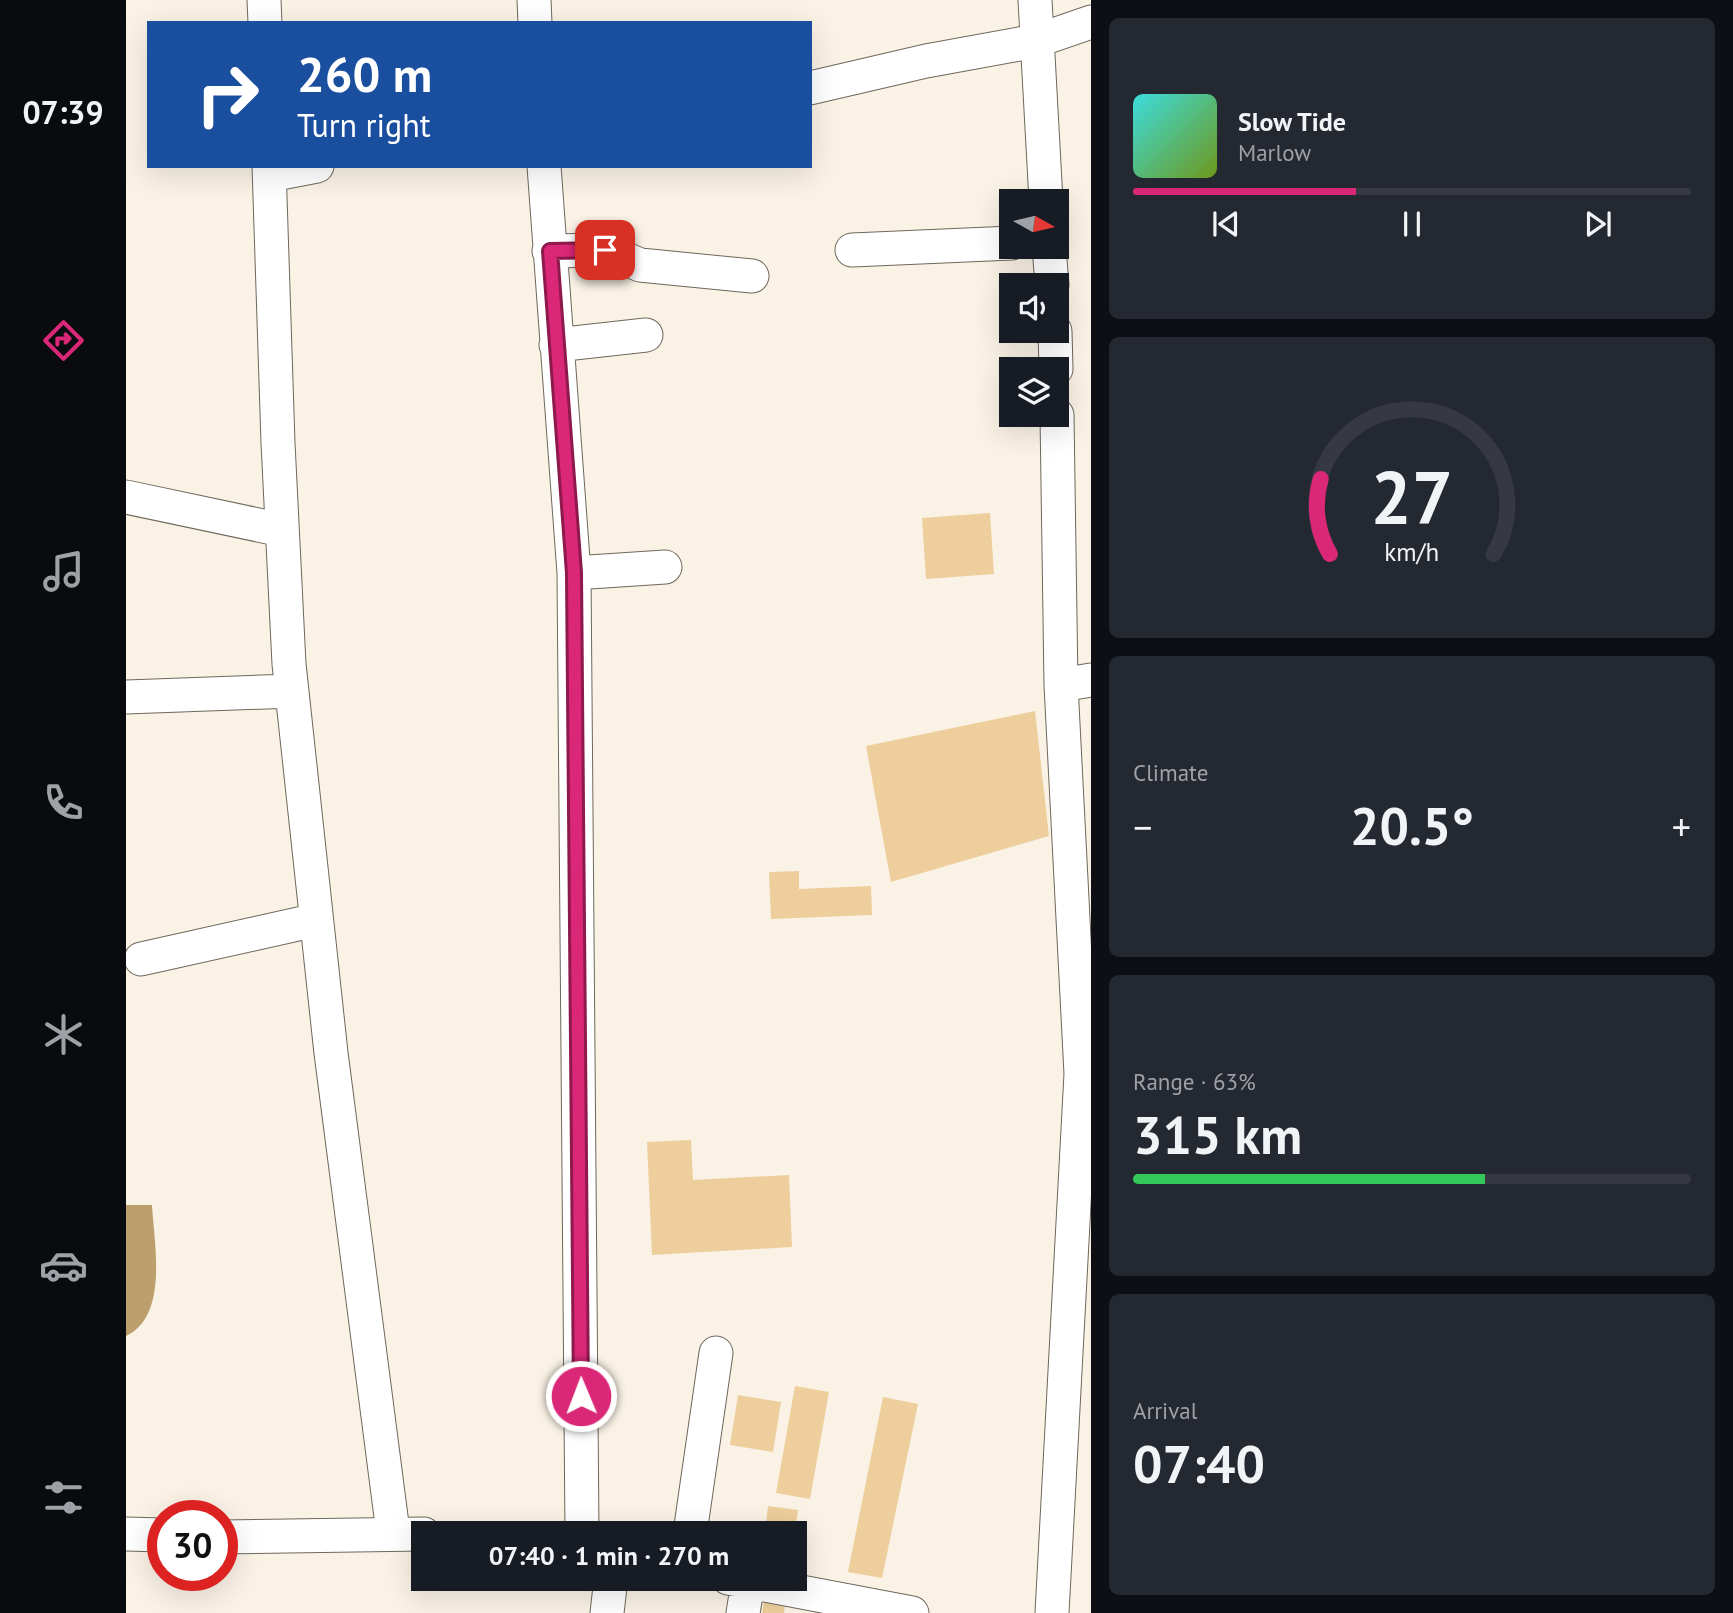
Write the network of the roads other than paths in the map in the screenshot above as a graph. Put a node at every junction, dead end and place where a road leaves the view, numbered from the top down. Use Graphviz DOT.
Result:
graph roads {
  1 [pos="264,0"];
  2 [pos="534,0"];
  3 [pos="1035,0"];
  4 [pos="265,21"];
  5 [pos="535,21"];
  6 [pos="1091,22"];
  7 [pos="1036,41"];
  8 [pos="812,88"];
  9 [pos="298,168"];
  10 [pos="544,168"];
  11 [pos="270,171"];
  12 [pos="1045,189"];
  13 [pos="999,244"];
  14 [pos="852,250"];
  15 [pos="550,251"];
  16 [pos="752,276"];
  17 [pos="646,335"];
  18 [pos="556,345"];
  19 [pos="1058,427"];
  20 [pos="126,497"];
  21 [pos="282,530"];
  22 [pos="665,568"];
  23 [pos="574,573"];
  24 [pos="1076,683"];
  25 [pos="292,691"];
  26 [pos="126,697"];
  27 [pos="316,920"];
  28 [pos="141,959"];
  29 [pos="716,1353"];
  30 [pos="582,1521"];
  31 [pos="692,1521"];
  32 [pos="408,1533"];
  33 [pos="126,1534"];
  34 [pos="147,1535"];
  35 [pos="238,1537"];
  36 [pos="610,1591"];
  37 [pos="740,1591"];
  38 [pos="607,1613"];
  39 [pos="912,1613"];
  40 [pos="1052,1613"];
  1 -- 4 [label="street"];
  2 -- 5 [label="street"];
  3 -- 7 [label="street"];
  6 -- 7 [label="street"];
  7 -- 8 [label="street"];
  7 -- 12 [label="street"];
  9 -- 11 [label="street"];
  10 -- 15 [label="street"];
  11 -- 21 [label="street"];
  13 -- 14 [label="street"];
  15 -- 16 [label="street"];
  15 -- 18 [label="street"];
  17 -- 18 [label="street"];
  18 -- 23 [label="street"];
  19 -- 24 [label="street"];
  20 -- 21 [label="street"];
  21 -- 25 [label="street"];
  22 -- 23 [label="street"];
  23 -- 30 [label="street"];
  24 -- 40 [label="street"];
  25 -- 26 [label="street"];
  25 -- 27 [label="street"];
  27 -- 28 [label="street"];
  27 -- 32 [label="street"];
  29 -- 31 [label="street"];
  32 -- 35 [label="street"];
  33 -- 34 [label="street"];
  36 -- 38 [label="street"];
  37 -- 39 [label="street"];
}
